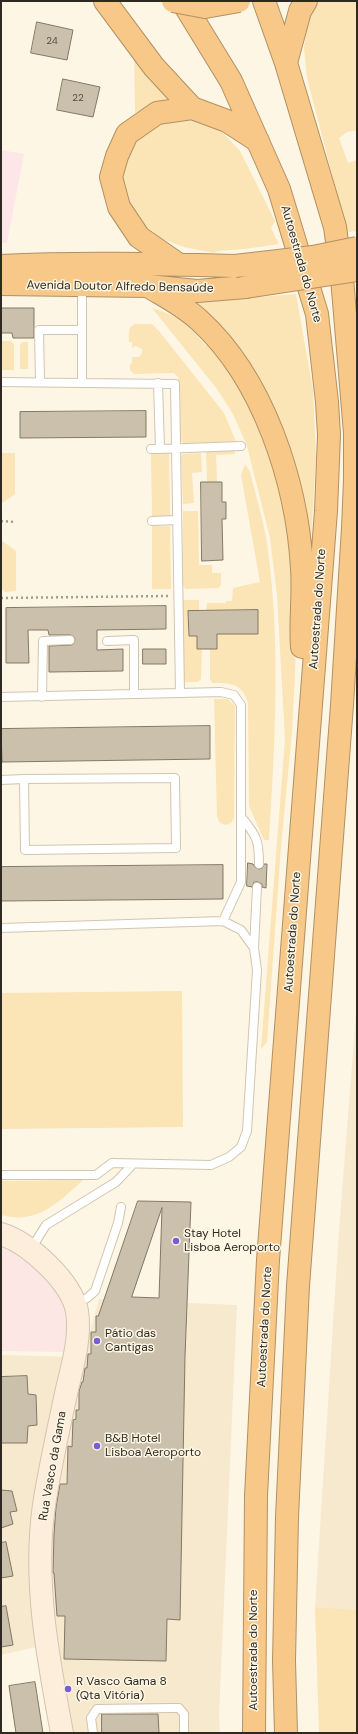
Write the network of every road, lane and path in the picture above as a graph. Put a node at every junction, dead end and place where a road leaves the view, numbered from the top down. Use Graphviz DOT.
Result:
graph roads {
  1 [pos="105,1"];
  2 [pos="173,1"];
  3 [pos="182,1"];
  4 [pos="239,1"];
  5 [pos="264,1"];
  6 [pos="306,1"];
  7 [pos="286,63"];
  8 [pos="192,108"];
  9 [pos="258,141"];
  10 [pos="357,248"];
  11 [pos="1,260"];
  12 [pos="43,264"];
  13 [pos="178,264"];
  14 [pos="1,266"];
  15 [pos="357,270"];
  16 [pos="1,284"];
  17 [pos="82,284"];
  18 [pos="148,286"];
  19 [pos="82,330"];
  20 [pos="1,382"];
  21 [pos="40,382"];
  22 [pos="82,383"];
  23 [pos="158,383"];
  24 [pos="355,403"];
  25 [pos="242,446"];
  26 [pos="151,448"];
  27 [pos="176,448"];
  28 [pos="160,449"];
  29 [pos="177,520"];
  30 [pos="152,521"];
  31 [pos="1,522"];
  32 [pos="16,522"];
  33 [pos="178,596"];
  34 [pos="1,598"];
  35 [pos="357,624"];
  36 [pos="70,640"];
  37 [pos="107,641"];
  38 [pos="180,693"];
  39 [pos="134,694"];
  40 [pos="1,697"];
  41 [pos="42,697"];
  42 [pos="312,699"];
  43 [pos="342,705"];
  44 [pos="24,779"];
  45 [pos="1,780"];
  46 [pos="242,818"];
  47 [pos="259,864"];
  48 [pos="257,887"];
  49 [pos="223,921"];
  50 [pos="1,928"];
  51 [pos="254,948"];
  52 [pos="133,1164"];
  53 [pos="1,1176"];
  54 [pos="121,1207"];
  55 [pos="1,1234"];
  56 [pos="31,1250"];
  57 [pos="75,1305"];
  58 [pos="62,1733"];
  59 [pos="93,1733"];
  60 [pos="184,1733"];
  61 [pos="254,1733"];
  62 [pos="286,1733"];
  1 -- 8 [label="highway"];
  2 -- 4 [label="highway, bridge"];
  3 -- 9 [label="highway, Autoestrada do Norte"];
  5 -- 7 [label="highway"];
  6 -- 7 [label="highway"];
  7 -- 24 [label="highway"];
  8 -- 9 [label="highway"];
  8 -- 13 [label="highway"];
  9 -- 42 [label="highway, Autoestrada do Norte"];
  10 -- 13 [label="highway, Avenida Doutor Alfredo Bensaúde, bridge"];
  11 -- 12 [label="highway"];
  12 -- 13 [label="highway, Avenida Doutor Alfredo Bensaúde"];
  12 -- 14 [label="highway, Avenida Doutor Alfredo Bensaúde"];
  15 -- 18 [label="highway, Avenida Doutor Alfredo Bensaúde, bridge"];
  16 -- 17 [label="highway, Avenida Doutor Alfredo Bensaúde"];
  17 -- 18 [label="highway, Avenida Doutor Alfredo Bensaúde"];
  17 -- 19 [label="lane"];
  18 -- 42 [label="highway"];
  19 -- 21 [label="lane"];
  19 -- 22 [label="lane"];
  20 -- 21 [label="lane"];
  21 -- 22 [label="lane"];
  22 -- 23 [label="lane"];
  23 -- 27 [label="lane"];
  23 -- 28 [label="lane"];
  24 -- 43 [label="highway"];
  25 -- 27 [label="lane"];
  26 -- 28 [label="lane"];
  27 -- 28 [label="lane"];
  27 -- 29 [label="lane"];
  29 -- 30 [label="lane"];
  29 -- 33 [label="lane"];
  31 -- 32 [label="path"];
  33 -- 34 [label="path"];
  33 -- 38 [label="lane"];
  35 -- 43 [label="highway"];
  36 -- 41 [label="lane"];
  37 -- 39 [label="lane"];
  38 -- 39 [label="lane"];
  38 -- 46 [label="lane"];
  39 -- 41 [label="lane"];
  40 -- 41 [label="lane"];
  42 -- 61 [label="highway, Autoestrada do Norte"];
  43 -- 62 [label="highway"];
  44 -- 44 [label="lane"];
  44 -- 45 [label="lane"];
  46 -- 47 [label="lane"];
  46 -- 49 [label="lane"];
  48 -- 51 [label="lane"];
  49 -- 50 [label="lane"];
  49 -- 51 [label="lane"];
  51 -- 52 [label="lane"];
  52 -- 53 [label="lane"];
  52 -- 56 [label="lane"];
  54 -- 57 [label="lane"];
  55 -- 56 [label="street, Rua Vasco da Gama"];
  56 -- 57 [label="street, Rua Vasco da Gama"];
  57 -- 58 [label="street, Rua Vasco da Gama"];
  59 -- 60 [label="lane"];
}
